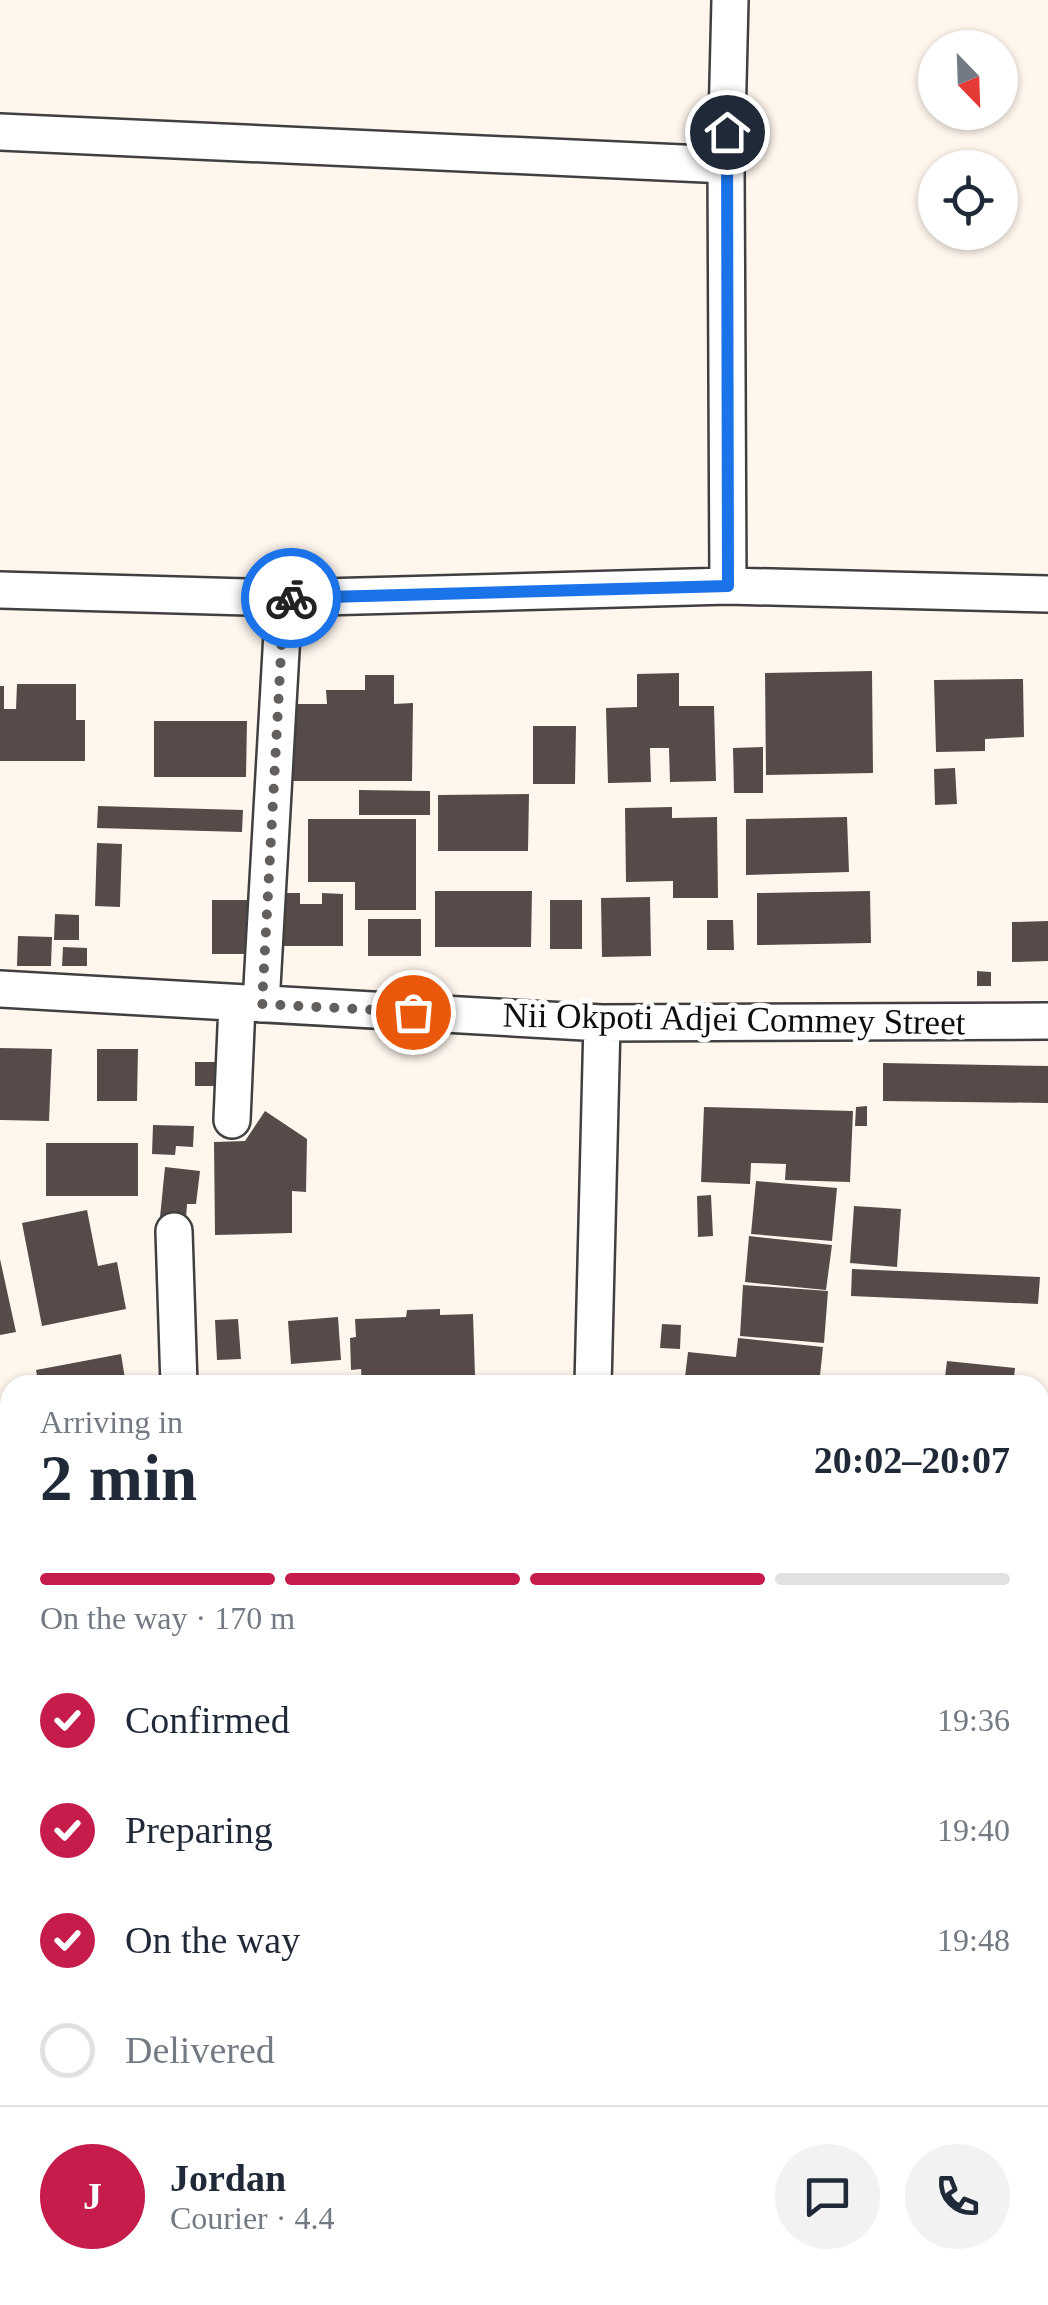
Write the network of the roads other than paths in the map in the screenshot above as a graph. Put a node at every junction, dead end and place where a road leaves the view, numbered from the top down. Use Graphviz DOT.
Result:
graph roads {
  1 [pos="730,0"];
  2 [pos="0,132"];
  3 [pos="726,165"];
  4 [pos="728,586"];
  5 [pos="0,590"];
  6 [pos="1048,594"];
  7 [pos="284,598"];
  8 [pos="0,990"];
  9 [pos="249,1004"];
  10 [pos="1048,1021"];
  11 [pos="602,1023"];
  12 [pos="232,1120"];
  13 [pos="174,1230"];
  14 [pos="179,1375"];
  15 [pos="593,1375"];
  1 -- 3 [label="street"];
  2 -- 3 [label="street"];
  3 -- 4 [label="street"];
  4 -- 6 [label="street"];
  4 -- 7 [label="street"];
  5 -- 7 [label="street"];
  7 -- 9 [label="street"];
  8 -- 9 [label="street, Nii Okpoti Adjei Commey Street"];
  9 -- 11 [label="street, Nii Okpoti Adjei Commey Street"];
  9 -- 12 [label="street"];
  10 -- 11 [label="street, Nii Okpoti Adjei Commey Street"];
  11 -- 15 [label="street"];
  13 -- 14 [label="street"];
}
